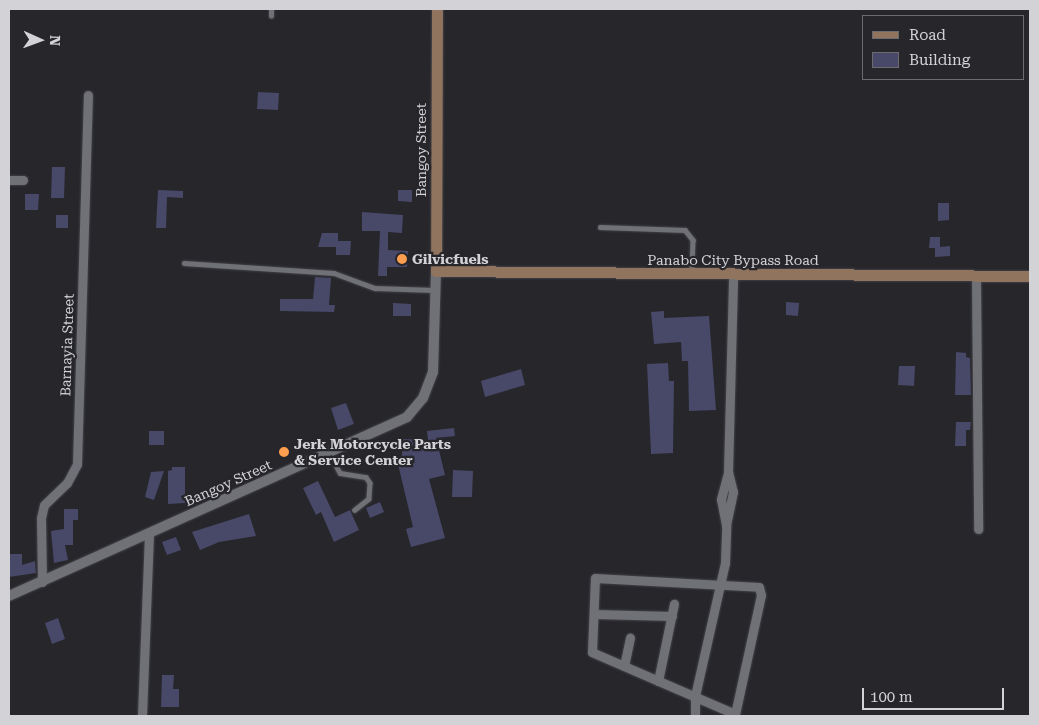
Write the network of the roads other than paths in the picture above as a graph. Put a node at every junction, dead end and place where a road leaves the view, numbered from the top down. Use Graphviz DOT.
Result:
graph roads {
  1 [pos="271,9"];
  2 [pos="437,9"];
  3 [pos="270,16"];
  4 [pos="88,95"];
  5 [pos="9,180"];
  6 [pos="22,180"];
  7 [pos="600,227"];
  8 [pos="184,263"];
  9 [pos="436,271"];
  10 [pos="692,275"];
  11 [pos="733,275"];
  12 [pos="976,276"];
  13 [pos="1030,276"];
  14 [pos="436,290"];
  15 [pos="330,454"];
  16 [pos="355,510"];
  17 [pos="978,529"];
  18 [pos="149,534"];
  19 [pos="42,582"];
  20 [pos="721,583"];
  21 [pos="9,596"];
  22 [pos="674,604"];
  23 [pos="594,614"];
  24 [pos="672,616"];
  25 [pos="630,638"];
  26 [pos="624,666"];
  27 [pos="658,681"];
  28 [pos="695,696"];
  29 [pos="142,716"];
  30 [pos="695,716"];
  1 -- 3 [label="lane"];
  2 -- 9 [label="main road, Bangoy Street"];
  4 -- 19 [label="street, Barnayia Street"];
  5 -- 6 [label="street"];
  7 -- 10 [label="lane"];
  8 -- 14 [label="lane"];
  9 -- 10 [label="main road, Panabo City Bypass Road"];
  9 -- 14 [label="street, Bangoy Street"];
  10 -- 11 [label="main road, Panabo City Bypass Road"];
  11 -- 12 [label="main road, Panabo City Bypass Road"];
  11 -- 20 [label="street"];
  12 -- 13 [label="main road, Panabo City Bypass Road"];
  12 -- 17 [label="street"];
  14 -- 15 [label="street, Bangoy Street"];
  15 -- 16 [label="lane"];
  15 -- 18 [label="street, Bangoy Street"];
  18 -- 19 [label="street, Bangoy Street"];
  18 -- 29 [label="street"];
  19 -- 21 [label="street, Bangoy Street"];
  20 -- 23 [label="street"];
  20 -- 28 [label="street"];
  20 -- 28 [label="street"];
  22 -- 24 [label="street"];
  23 -- 24 [label="street"];
  23 -- 26 [label="street"];
  24 -- 27 [label="street"];
  25 -- 26 [label="street"];
  26 -- 27 [label="street"];
  27 -- 28 [label="street"];
  28 -- 30 [label="street"];
}
